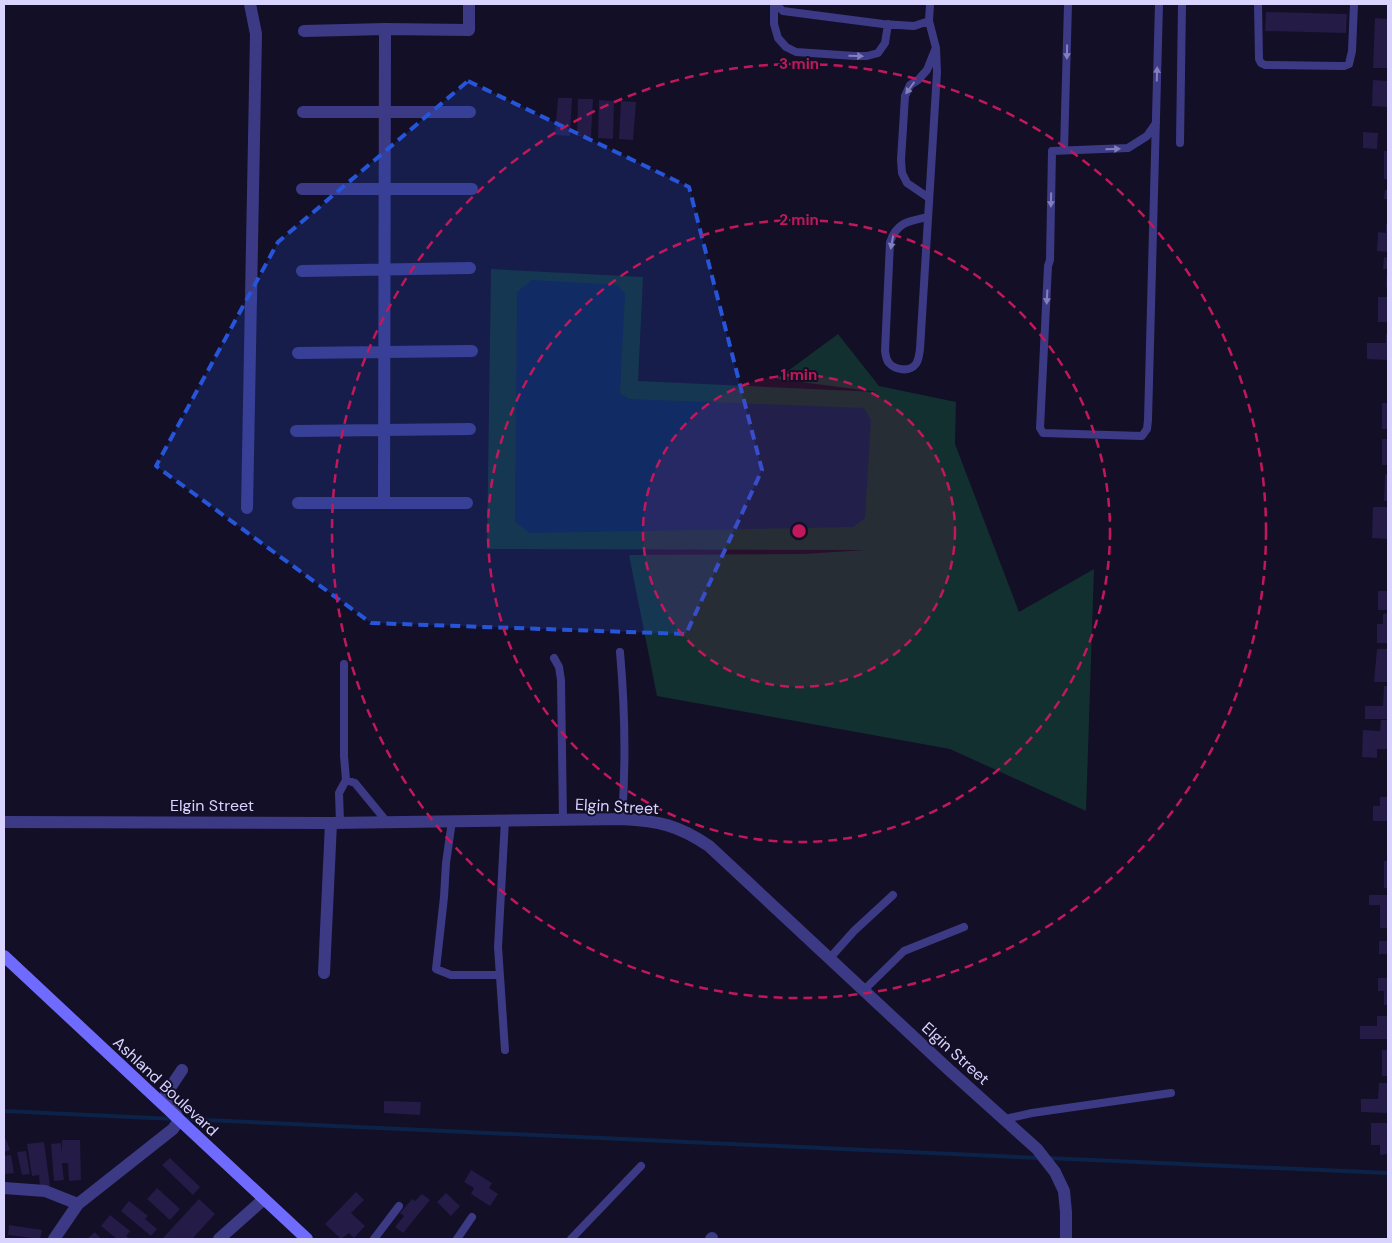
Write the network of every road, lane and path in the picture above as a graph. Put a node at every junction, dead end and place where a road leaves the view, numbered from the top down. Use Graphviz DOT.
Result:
graph roads {
  1 [pos="250,4"];
  2 [pos="469,4"];
  3 [pos="774,4"];
  4 [pos="930,4"];
  5 [pos="1068,4"];
  6 [pos="1159,4"];
  7 [pos="1182,4"];
  8 [pos="1258,4"];
  9 [pos="1354,4"];
  10 [pos="929,21"];
  11 [pos="888,24"];
  12 [pos="385,29"];
  13 [pos="304,31"];
  14 [pos="936,48"];
  15 [pos="303,112"];
  16 [pos="385,112"];
  17 [pos="470,112"];
  18 [pos="1156,123"];
  19 [pos="1180,143"];
  20 [pos="1064,150"];
  21 [pos="302,189"];
  22 [pos="385,189"];
  23 [pos="472,189"];
  24 [pos="929,198"];
  25 [pos="928,217"];
  26 [pos="470,268"];
  27 [pos="385,269"];
  28 [pos="302,271"];
  29 [pos="385,351"];
  30 [pos="472,351"];
  31 [pos="298,353"];
  32 [pos="384,429"];
  33 [pos="470,429"];
  34 [pos="296,431"];
  35 [pos="384,502"];
  36 [pos="298,503"];
  37 [pos="467,503"];
  38 [pos="247,508"];
  39 [pos="620,652"];
  40 [pos="554,658"];
  41 [pos="344,664"];
  42 [pos="346,780"];
  43 [pos="622,819"];
  44 [pos="505,820"];
  45 [pos="563,820"];
  46 [pos="452,821"];
  47 [pos="4,822"];
  48 [pos="387,822"];
  49 [pos="336,823"];
  50 [pos="893,895"];
  51 [pos="964,927"];
  52 [pos="4,956"];
  53 [pos="829,959"];
  54 [pos="324,973"];
  55 [pos="499,975"];
  56 [pos="864,991"];
  57 [pos="505,1050"];
  58 [pos="182,1070"];
  59 [pos="1171,1094"];
  60 [pos="1005,1119"];
  61 [pos="179,1120"];
  62 [pos="641,1166"];
  63 [pos="4,1188"];
  64 [pos="264,1199"];
  65 [pos="78,1204"];
  66 [pos="399,1206"];
  67 [pos="472,1217"];
  68 [pos="54,1239"];
  69 [pos="219,1239"];
  70 [pos="307,1239"];
  71 [pos="374,1239"];
  72 [pos="457,1239"];
  73 [pos="571,1239"];
  74 [pos="1066,1239"];
  1 -- 38 [label="street"];
  2 -- 12 [label="street"];
  3 -- 11 [label="lane"];
  3 -- 11 [label="lane, one-way"];
  4 -- 10 [label="lane"];
  5 -- 20 [label="lane, one-way"];
  18 -- 6 [label="lane, one-way"];
  7 -- 19 [label="lane"];
  8 -- 9 [label="lane"];
  10 -- 11 [label="lane"];
  10 -- 14 [label="lane"];
  12 -- 13 [label="street"];
  12 -- 16 [label="street"];
  14 -- 24 [label="lane"];
  14 -- 24 [label="lane, one-way"];
  15 -- 16 [label="street"];
  16 -- 17 [label="street"];
  16 -- 22 [label="street"];
  20 -- 18 [label="lane, one-way"];
  20 -- 18 [label="lane, one-way"];
  21 -- 22 [label="street"];
  22 -- 23 [label="street"];
  22 -- 27 [label="street"];
  24 -- 25 [label="lane"];
  25 -- 25 [label="lane, one-way"];
  26 -- 27 [label="street"];
  27 -- 28 [label="street"];
  27 -- 29 [label="street"];
  29 -- 30 [label="street"];
  29 -- 31 [label="street"];
  29 -- 32 [label="street"];
  32 -- 33 [label="street"];
  32 -- 34 [label="street"];
  32 -- 35 [label="street"];
  35 -- 36 [label="street"];
  35 -- 37 [label="street"];
  39 -- 43 [label="lane"];
  40 -- 45 [label="lane"];
  41 -- 42 [label="lane"];
  42 -- 48 [label="lane"];
  42 -- 49 [label="lane"];
  43 -- 45 [label="street, Elgin Street"];
  43 -- 53 [label="street, Elgin Street"];
  44 -- 45 [label="street, Elgin Street"];
  44 -- 46 [label="street, Elgin Street"];
  44 -- 55 [label="lane"];
  46 -- 48 [label="street, Elgin Street"];
  46 -- 55 [label="lane"];
  47 -- 49 [label="street, Elgin Street"];
  48 -- 49 [label="street, Elgin Street"];
  49 -- 54 [label="street"];
  50 -- 53 [label="lane"];
  51 -- 56 [label="lane"];
  52 -- 61 [label="street, Ashland Boulevard"];
  53 -- 56 [label="street, Elgin Street"];
  55 -- 57 [label="lane"];
  56 -- 60 [label="street, Elgin Street"];
  58 -- 61 [label="street"];
  59 -- 60 [label="lane"];
  60 -- 74 [label="street, Elgin Street"];
  61 -- 64 [label="street, Ashland Boulevard"];
  61 -- 65 [label="street"];
  62 -- 73 [label="lane"];
  63 -- 65 [label="street"];
  64 -- 69 [label="street"];
  64 -- 70 [label="street, Ashland Boulevard"];
  65 -- 68 [label="street"];
  66 -- 71 [label="lane"];
  67 -- 72 [label="lane"];
}
